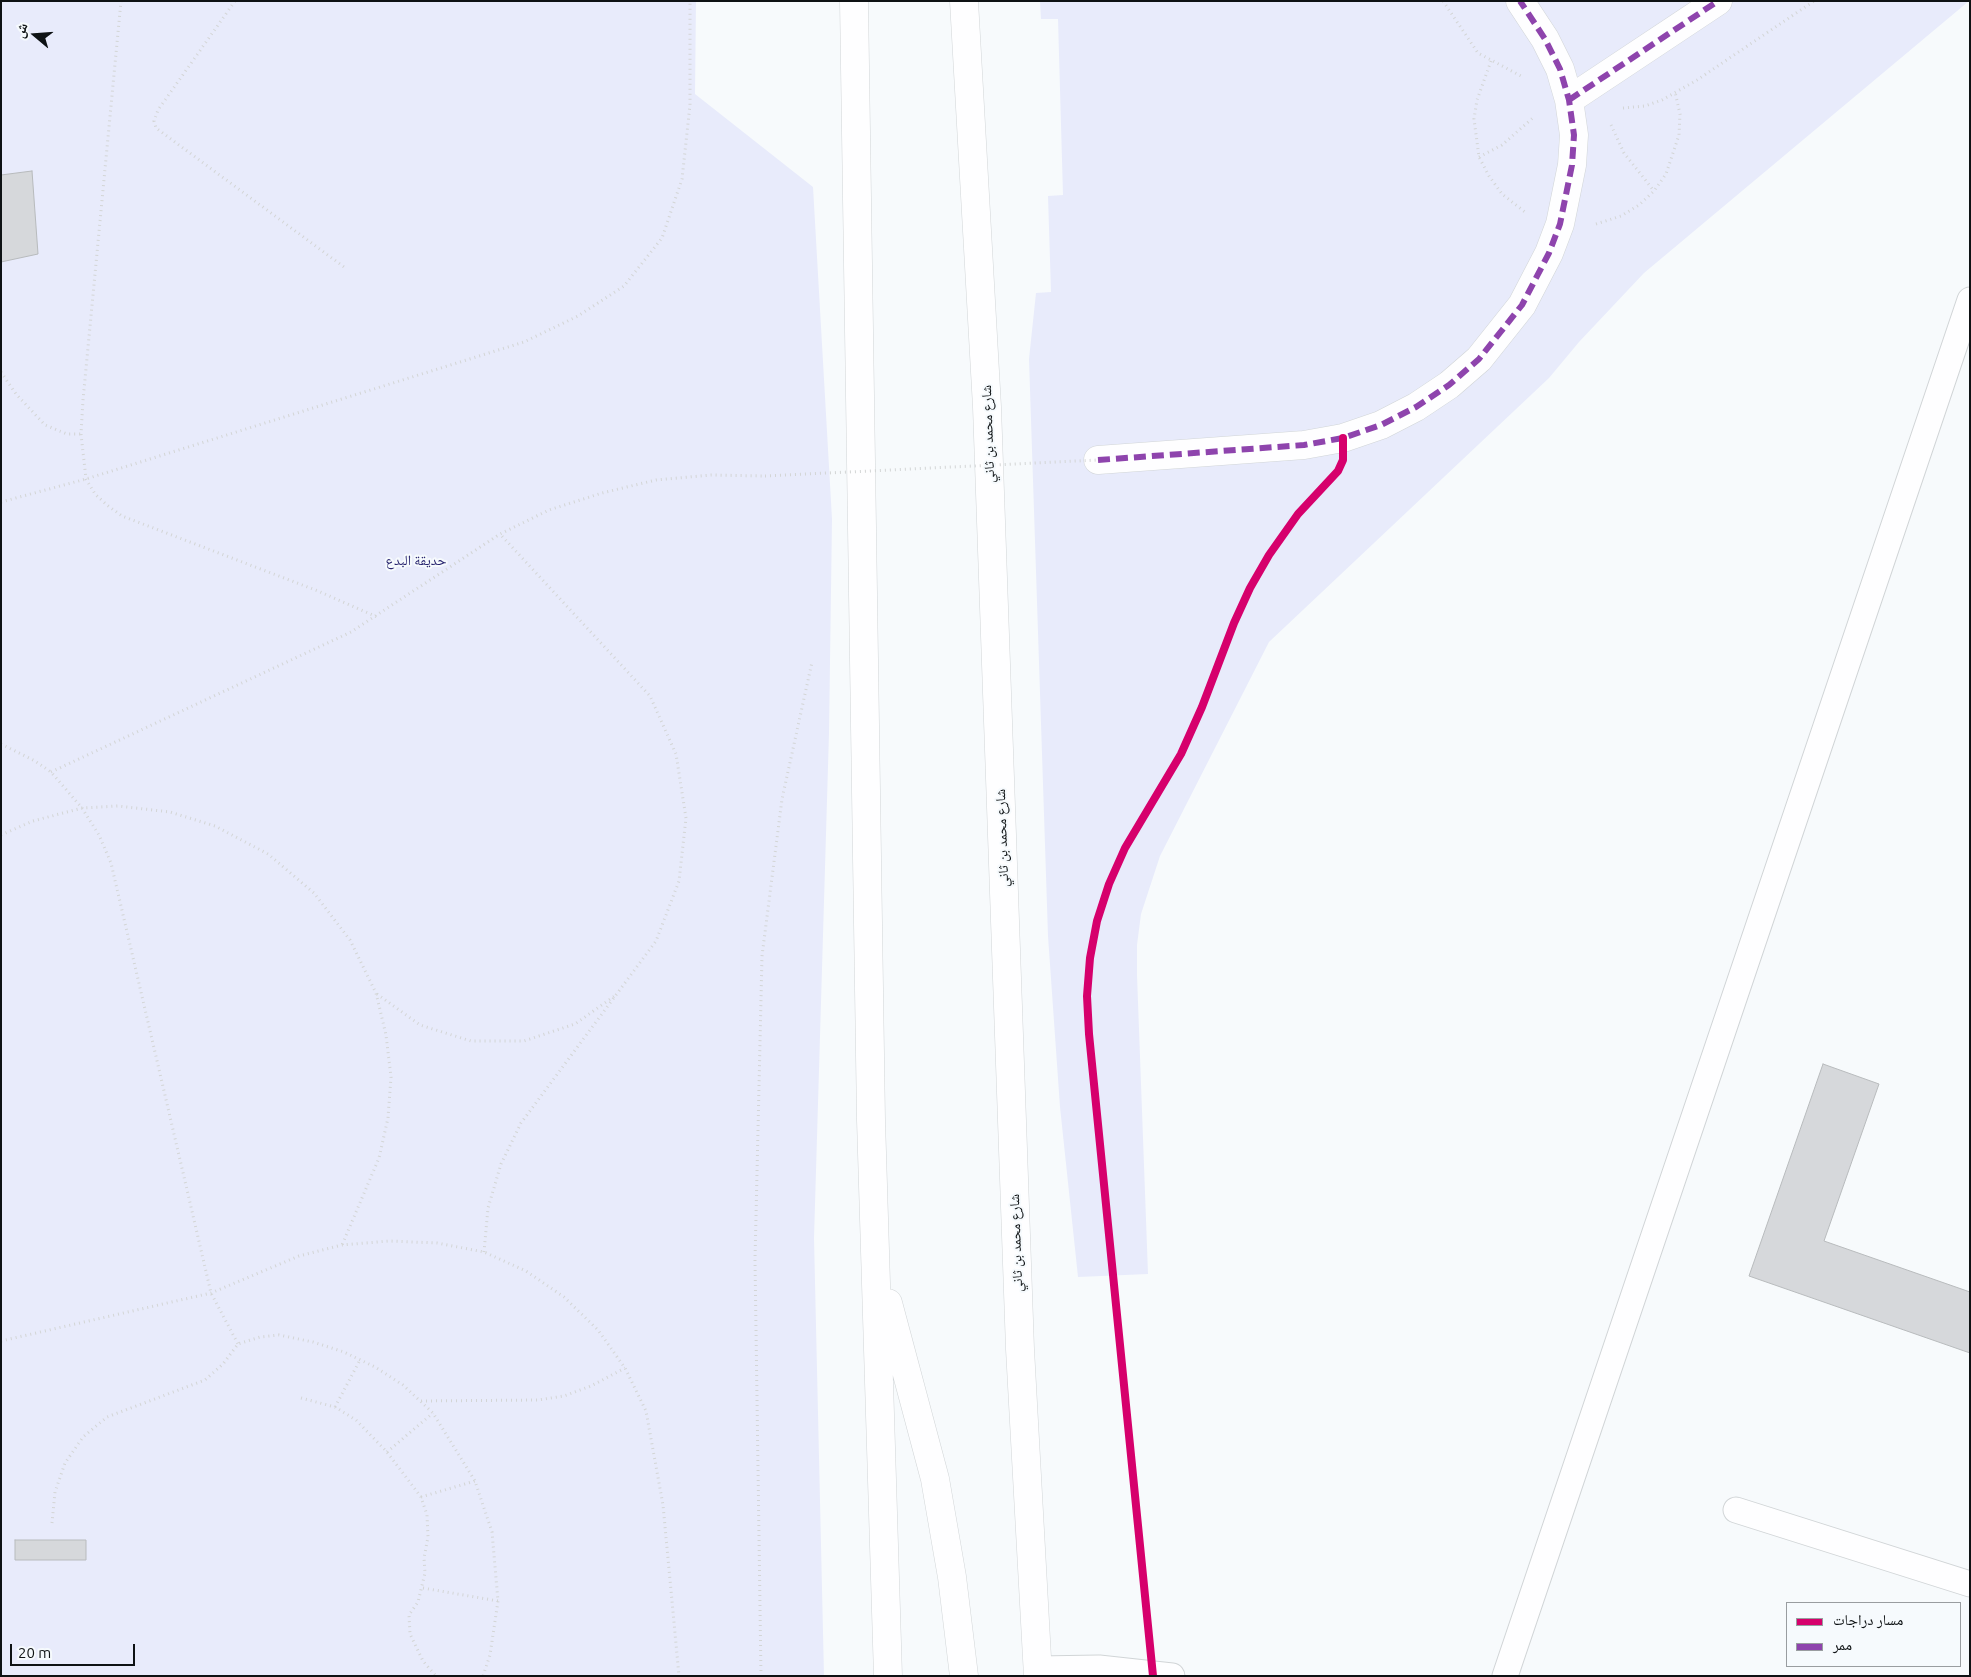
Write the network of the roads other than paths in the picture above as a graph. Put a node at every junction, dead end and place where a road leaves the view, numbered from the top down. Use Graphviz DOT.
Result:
graph roads {
  1 [pos="854,1"];
  2 [pos="964,1"];
  3 [pos="1520,1"];
  4 [pos="1718,1"];
  5 [pos="1569,100"];
  6 [pos="1970,300"];
  7 [pos="1098,460"];
  8 [pos="875,1253"];
  9 [pos="1736,1510"];
  10 [pos="1970,1584"];
  11 [pos="1038,1672"];
  12 [pos="888,1676"];
  13 [pos="964,1676"];
  14 [pos="1172,1676"];
  15 [pos="1505,1676"];
  1 -- 8 [label="main road"];
  2 -- 11 [label="main road, شارع محمد بن ثاني"];
  3 -- 5 [label="main road"];
  4 -- 5 [label="main road"];
  5 -- 7 [label="main road"];
  6 -- 15 [label="lane"];
  8 -- 12 [label="main road"];
  8 -- 13 [label="main road"];
  9 -- 10 [label="lane"];
  11 -- 14 [label="lane"];
}
